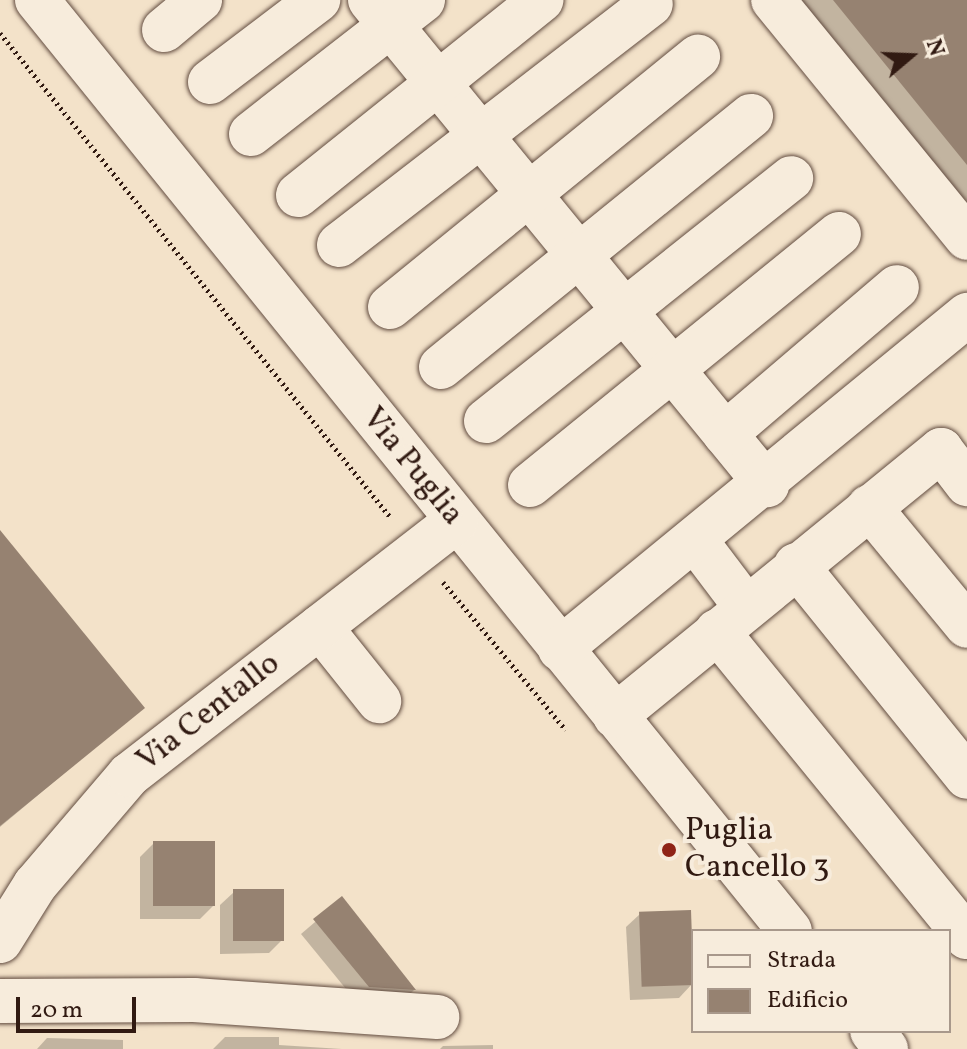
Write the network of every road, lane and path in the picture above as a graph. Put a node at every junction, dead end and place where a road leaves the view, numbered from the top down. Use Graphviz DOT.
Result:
graph roads {
  1 [pos="37,0"];
  2 [pos="200,0"];
  3 [pos="318,0"];
  4 [pos="541,0"];
  5 [pos="773,0"];
  6 [pos="651,4"];
  7 [pos="395,9"];
  8 [pos="164,30"];
  9 [pos="0,33"];
  10 [pos="698,57"];
  11 [pos="210,82"];
  12 [pos="437,83"];
  13 [pos="751,116"];
  14 [pos="478,133"];
  15 [pos="251,134"];
  16 [pos="791,178"];
  17 [pos="527,192"];
  18 [pos="298,195"];
  19 [pos="839,234"];
  20 [pos="967,238"];
  21 [pos="339,245"];
  22 [pos="578,255"];
  23 [pos="897,287"];
  24 [pos="390,307"];
  25 [pos="624,311"];
  26 [pos="967,315"];
  27 [pos="441,367"];
  28 [pos="673,370"];
  29 [pos="486,421"];
  30 [pos="725,434"];
  31 [pos="967,484"];
  32 [pos="530,485"];
  33 [pos="767,485"];
  34 [pos="869,507"];
  35 [pos="456,521"];
  36 [pos="696,541"];
  37 [pos="417,551"];
  38 [pos="796,565"];
  39 [pos="732,619"];
  40 [pos="967,626"];
  41 [pos="320,627"];
  42 [pos="560,649"];
  43 [pos="379,701"];
  44 [pos="615,716"];
  45 [pos="566,730"];
  46 [pos="967,777"];
  47 [pos="959,910"];
  48 [pos="788,929"];
  49 [pos="0,941"];
  50 [pos="0,1001"];
  51 [pos="437,1017"];
  52 [pos="874,1033"];
  53 [pos="886,1049"];
  1 -- 35 [label="street, Via Puglia"];
  2 -- 8 [label="street"];
  3 -- 11 [label="street"];
  4 -- 12 [label="street"];
  5 -- 20 [label="street"];
  6 -- 14 [label="street"];
  7 -- 12 [label="street"];
  7 -- 15 [label="street"];
  9 -- 37 [label="path"];
  10 -- 17 [label="street"];
  12 -- 14 [label="street"];
  12 -- 18 [label="street"];
  13 -- 22 [label="street"];
  14 -- 17 [label="street"];
  14 -- 21 [label="street"];
  16 -- 25 [label="street"];
  17 -- 22 [label="street"];
  17 -- 24 [label="street"];
  19 -- 28 [label="street"];
  22 -- 25 [label="street"];
  22 -- 27 [label="street"];
  23 -- 30 [label="street"];
  25 -- 28 [label="street"];
  25 -- 29 [label="street"];
  26 -- 33 [label="street"];
  28 -- 30 [label="street"];
  28 -- 32 [label="street"];
  30 -- 33 [label="street"];
  31 -- 34 [label="street"];
  33 -- 36 [label="street"];
  34 -- 38 [label="street"];
  34 -- 40 [label="street"];
  35 -- 37 [label="street, Via Centallo"];
  35 -- 42 [label="street, Via Puglia"];
  36 -- 39 [label="street"];
  36 -- 42 [label="street"];
  37 -- 41 [label="street, Via Centallo"];
  37 -- 45 [label="path"];
  38 -- 39 [label="street"];
  38 -- 46 [label="street"];
  39 -- 44 [label="street"];
  39 -- 47 [label="street"];
  41 -- 43 [label="street"];
  41 -- 49 [label="street, Via Centallo"];
  42 -- 44 [label="street, Via Puglia"];
  44 -- 48 [label="street, Via Puglia"];
  50 -- 51 [label="street"];
  52 -- 53 [label="street"];
}
